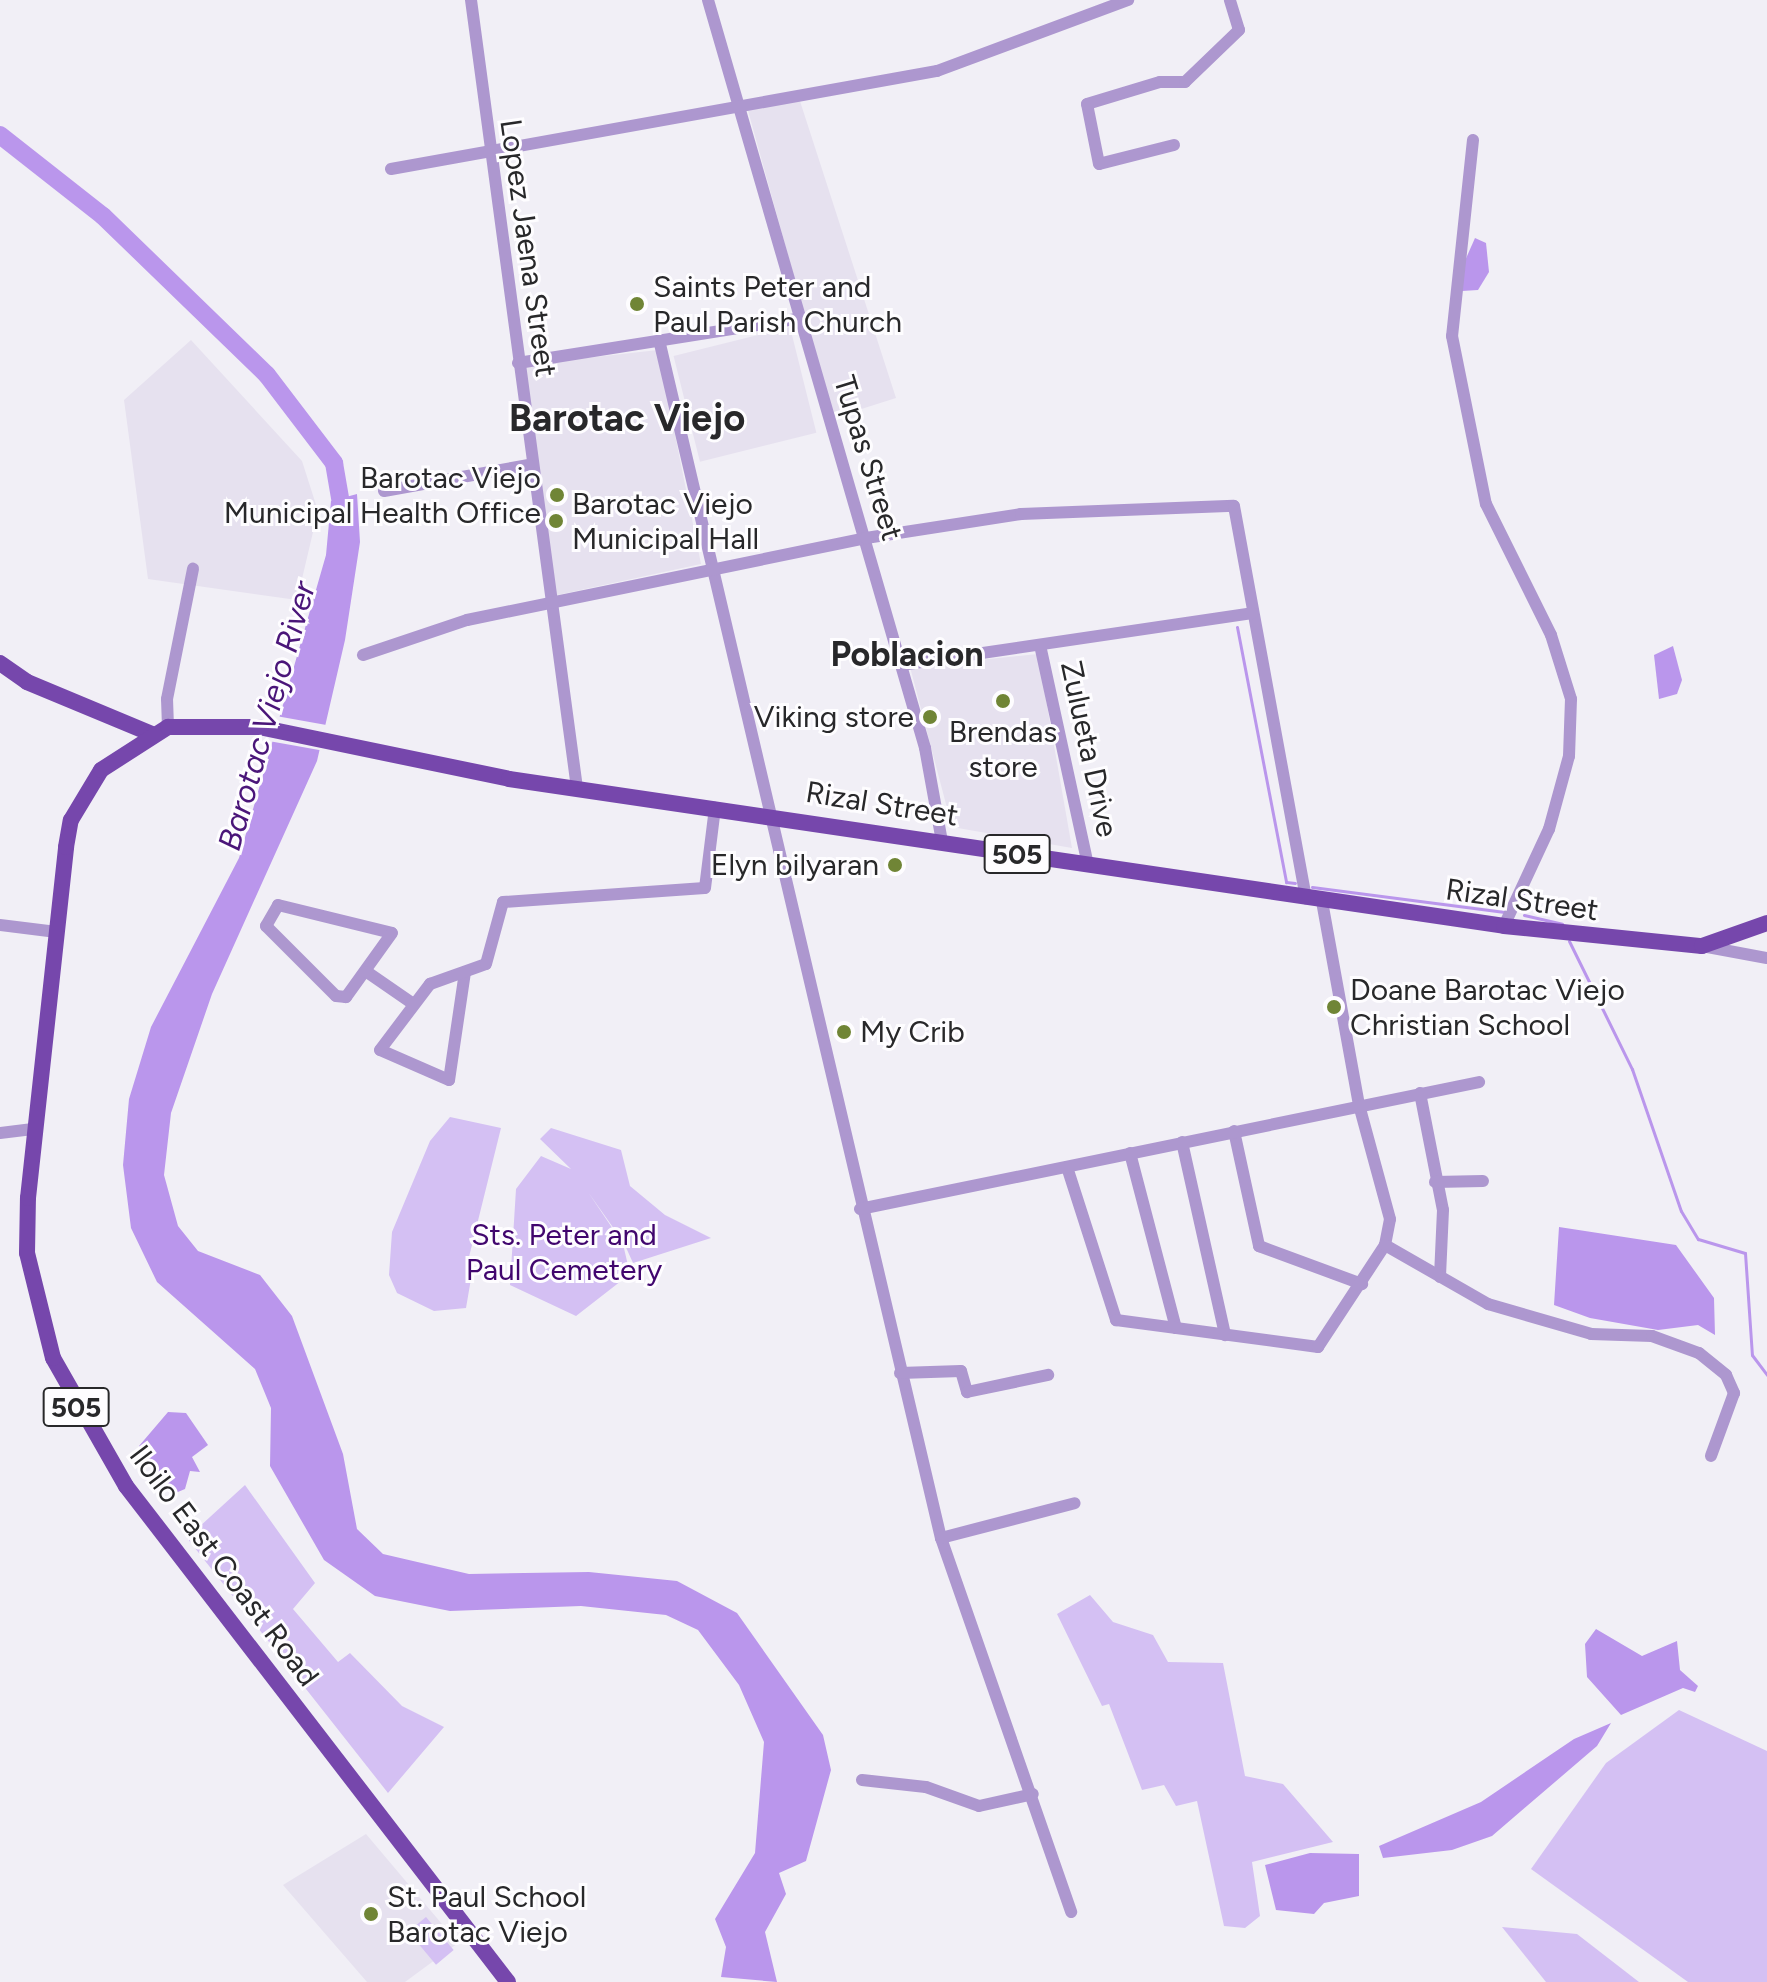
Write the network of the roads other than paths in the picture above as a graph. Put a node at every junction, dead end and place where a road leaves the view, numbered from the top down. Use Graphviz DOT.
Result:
graph roads {
  1 [pos="471,0"];
  2 [pos="708,0"];
  3 [pos="1128,0"];
  4 [pos="1230,0"];
  5 [pos="733,103"];
  6 [pos="1473,140"];
  7 [pos="1174,145"];
  8 [pos="488,153"];
  9 [pos="391,169"];
  10 [pos="797,319"];
  11 [pos="660,344"];
  12 [pos="518,363"];
  13 [pos="529,465"];
  14 [pos="384,491"];
  15 [pos="866,538"];
  16 [pos="193,569"];
  17 [pos="712,571"];
  18 [pos="548,606"];
  19 [pos="1252,613"];
  20 [pos="1040,645"];
  21 [pos="363,655"];
  22 [pos="0,663"];
  23 [pos="901,665"];
  24 [pos="168,727"];
  25 [pos="152,734"];
  26 [pos="577,788"];
  27 [pos="715,808"];
  28 [pos="775,816"];
  29 [pos="942,842"];
  30 [pos="1088,865"];
  31 [pos="1314,899"];
  32 [pos="1767,923"];
  33 [pos="0,925"];
  34 [pos="1504,926"];
  35 [pos="57,932"];
  36 [pos="1702,946"];
  37 [pos="1767,958"];
  38 [pos="367,972"];
  39 [pos="465,972"];
  40 [pos="412,1003"];
  41 [pos="1479,1082"];
  42 [pos="1420,1093"];
  43 [pos="1359,1105"];
  44 [pos="35,1129"];
  45 [pos="1234,1131"];
  46 [pos="0,1133"];
  47 [pos="1182,1142"];
  48 [pos="1130,1153"];
  49 [pos="1067,1167"];
  50 [pos="1483,1181"];
  51 [pos="1435,1182"];
  52 [pos="860,1209"];
  53 [pos="1385,1245"];
  54 [pos="1440,1277"];
  55 [pos="1362,1284"];
  56 [pos="1176,1328"];
  57 [pos="1225,1335"];
  58 [pos="900,1373"];
  59 [pos="1048,1375"];
  60 [pos="1711,1456"];
  61 [pos="1075,1503"];
  62 [pos="941,1538"];
  63 [pos="862,1780"];
  64 [pos="1033,1794"];
  65 [pos="1071,1912"];
  66 [pos="508,1982"];
  1 -- 8 [label="street, Lopez Jaena Street"];
  2 -- 5 [label="street, Tupas Street"];
  3 -- 5 [label="street"];
  4 -- 7 [label="street"];
  5 -- 8 [label="street"];
  5 -- 10 [label="street, Tupas Street"];
  6 -- 34 [label="street"];
  8 -- 9 [label="street"];
  8 -- 12 [label="street, Lopez Jaena Street"];
  10 -- 11 [label="street"];
  10 -- 15 [label="street, Tupas Street"];
  11 -- 12 [label="street"];
  11 -- 17 [label="street"];
  12 -- 13 [label="street, Lopez Jaena Street"];
  13 -- 14 [label="street"];
  13 -- 18 [label="street, Lopez Jaena Street"];
  15 -- 17 [label="street"];
  15 -- 19 [label="street"];
  15 -- 23 [label="street, Tupas Street"];
  16 -- 24 [label="street"];
  17 -- 18 [label="street"];
  17 -- 28 [label="street"];
  18 -- 21 [label="street"];
  18 -- 26 [label="street, Lopez Jaena Street"];
  19 -- 20 [label="street"];
  19 -- 31 [label="street"];
  20 -- 23 [label="street"];
  20 -- 30 [label="street, Zulueta Drive"];
  22 -- 25 [label="main road"];
  23 -- 29 [label="street, Tupas Street"];
  24 -- 25 [label="main road, Rizal Street / 505"];
  24 -- 26 [label="main road, Rizal Street / 505"];
  25 -- 35 [label="main road, Iloilo East Coast Road / 505"];
  26 -- 27 [label="main road, Rizal Street / 505"];
  27 -- 28 [label="main road, Rizal Street / 505"];
  27 -- 39 [label="street"];
  28 -- 29 [label="main road, Rizal Street / 505"];
  28 -- 52 [label="street"];
  29 -- 30 [label="main road, Rizal Street / 505"];
  30 -- 31 [label="main road, Rizal Street / 505"];
  31 -- 34 [label="main road, Rizal Street / 505"];
  31 -- 43 [label="street"];
  32 -- 36 [label="main road, 505"];
  33 -- 35 [label="street"];
  34 -- 36 [label="main road, Rizal Street / 505"];
  35 -- 44 [label="main road, Iloilo East Coast Road / 505"];
  36 -- 37 [label="street"];
  38 -- 38 [label="street"];
  38 -- 40 [label="street"];
  39 -- 40 [label="street"];
  39 -- 40 [label="street"];
  41 -- 42 [label="street"];
  42 -- 43 [label="street"];
  42 -- 51 [label="street"];
  43 -- 45 [label="street"];
  43 -- 53 [label="street"];
  44 -- 46 [label="street"];
  44 -- 66 [label="main road, Iloilo East Coast Road / 505"];
  45 -- 47 [label="street"];
  45 -- 55 [label="street"];
  47 -- 48 [label="street"];
  47 -- 57 [label="street"];
  48 -- 49 [label="street"];
  48 -- 56 [label="street"];
  49 -- 52 [label="street"];
  49 -- 56 [label="street"];
  50 -- 51 [label="street"];
  51 -- 54 [label="street"];
  52 -- 58 [label="street"];
  53 -- 54 [label="street"];
  53 -- 55 [label="street"];
  54 -- 60 [label="street"];
  55 -- 57 [label="street"];
  56 -- 57 [label="street"];
  58 -- 59 [label="street"];
  58 -- 62 [label="street"];
  61 -- 62 [label="street"];
  62 -- 64 [label="street"];
  63 -- 64 [label="street"];
  64 -- 65 [label="street"];
}
